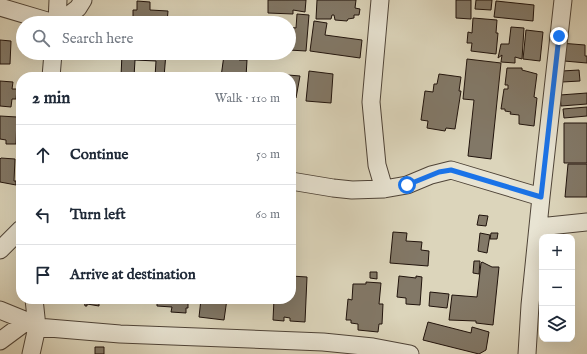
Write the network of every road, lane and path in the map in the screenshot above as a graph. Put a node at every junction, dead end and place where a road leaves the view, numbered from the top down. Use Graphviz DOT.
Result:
graph roads {
  1 [pos="58,0"];
  2 [pos="83,0"];
  3 [pos="380,0"];
  4 [pos="563,0"];
  5 [pos="0,7"];
  6 [pos="30,16"];
  7 [pos="58,16"];
  8 [pos="67,16"];
  9 [pos="52,60"];
  10 [pos="51,72"];
  11 [pos="296,182"];
  12 [pos="384,189"];
  13 [pos="541,197"];
  14 [pos="587,222"];
  15 [pos="539,227"];
  16 [pos="16,234"];
  17 [pos="0,250"];
  18 [pos="34,304"];
  19 [pos="0,310"];
  20 [pos="32,324"];
  21 [pos="0,341"];
  22 [pos="31,354"];
  23 [pos="410,354"];
  24 [pos="527,354"];
  1 -- 7 [label="street"];
  2 -- 8 [label="street"];
  3 -- 12 [label="street"];
  4 -- 13 [label="street"];
  5 -- 6 [label="street"];
  9 -- 10 [label="street"];
  11 -- 12 [label="street"];
  12 -- 13 [label="street"];
  13 -- 15 [label="street"];
  14 -- 15 [label="street"];
  15 -- 24 [label="street"];
  16 -- 17 [label="street"];
  18 -- 20 [label="street"];
  19 -- 20 [label="street"];
  20 -- 21 [label="street"];
  20 -- 22 [label="street"];
  20 -- 23 [label="street"];
}
